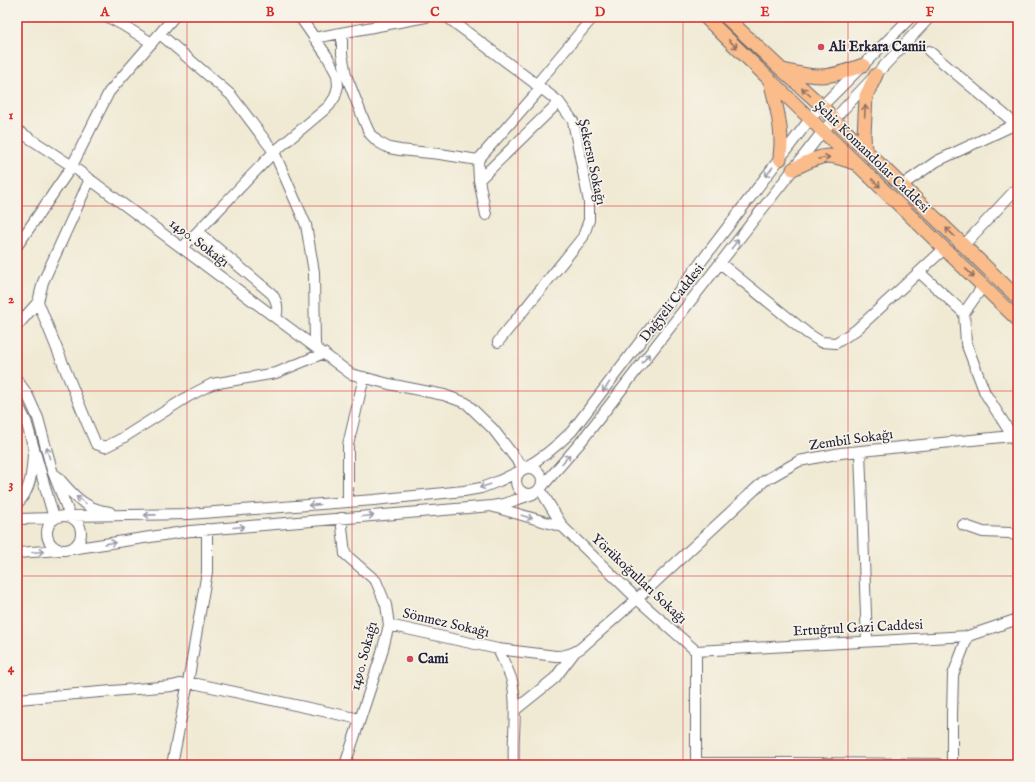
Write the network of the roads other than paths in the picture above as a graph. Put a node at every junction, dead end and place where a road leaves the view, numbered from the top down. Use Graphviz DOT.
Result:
graph roads {
  1 [pos="108,17"];
  2 [pos="174,17"];
  3 [pos="300,17"];
  4 [pos="426,17"];
  5 [pos="447,17"];
  6 [pos="593,17"];
  7 [pos="705,17"];
  8 [pos="726,17"];
  9 [pos="911,17"];
  10 [pos="930,17"];
  11 [pos="342,33"];
  12 [pos="160,34"];
  13 [pos="314,38"];
  14 [pos="152,43"];
  15 [pos="929,51"];
  16 [pos="863,65"];
  17 [pos="781,69"];
  18 [pos="876,74"];
  19 [pos="770,80"];
  20 [pos="538,87"];
  21 [pos="559,102"];
  22 [pos="822,106"];
  23 [pos="810,119"];
  24 [pos="834,120"];
  25 [pos="1017,125"];
  26 [pos="17,130"];
  27 [pos="823,131"];
  28 [pos="865,150"];
  29 [pos="274,152"];
  30 [pos="780,159"];
  31 [pos="478,160"];
  32 [pos="856,163"];
  33 [pos="72,166"];
  34 [pos="793,169"];
  35 [pos="90,180"];
  36 [pos="479,180"];
  37 [pos="902,185"];
  38 [pos="1018,187"];
  39 [pos="486,215"];
  40 [pos="198,232"];
  41 [pos="964,245"];
  42 [pos="17,246"];
  43 [pos="182,248"];
  44 [pos="944,249"];
  45 [pos="720,263"];
  46 [pos="919,272"];
  47 [pos="983,286"];
  48 [pos="1018,298"];
  49 [pos="38,302"];
  50 [pos="964,313"];
  51 [pos="276,317"];
  52 [pos="1018,320"];
  53 [pos="17,326"];
  54 [pos="498,342"];
  55 [pos="315,346"];
  56 [pos="324,353"];
  57 [pos="364,377"];
  58 [pos="17,380"];
  59 [pos="17,403"];
  60 [pos="1012,436"];
  61 [pos="1018,445"];
  62 [pos="34,448"];
  63 [pos="860,451"];
  64 [pos="52,470"];
  65 [pos="522,470"];
  66 [pos="536,491"];
  67 [pos="348,502"];
  68 [pos="17,504"];
  69 [pos="492,506"];
  70 [pos="70,516"];
  71 [pos="131,516"];
  72 [pos="54,518"];
  73 [pos="341,518"];
  74 [pos="17,519"];
  75 [pos="963,525"];
  76 [pos="563,527"];
  77 [pos="207,529"];
  78 [pos="1018,537"];
  79 [pos="71,549"];
  80 [pos="60,550"];
  81 [pos="17,553"];
  82 [pos="637,599"];
  83 [pos="1018,620"];
  84 [pos="389,625"];
  85 [pos="968,636"];
  86 [pos="867,642"];
  87 [pos="498,650"];
  88 [pos="696,650"];
  89 [pos="574,653"];
  90 [pos="188,682"];
  91 [pos="17,699"];
  92 [pos="515,710"];
  93 [pos="360,719"];
  94 [pos="696,764"];
  95 [pos="793,764"];
  96 [pos="938,764"];
  97 [pos="172,765"];
  98 [pos="345,765"];
  99 [pos="514,765"];
  100 [pos="952,765"];
  1 -- 14 [label="street"];
  2 -- 12 [label="street"];
  3 -- 13 [label="street"];
  4 -- 11 [label="street"];
  5 -- 20 [label="street, Şekersu Sokağı"];
  6 -- 20 [label="street"];
  7 -- 19 [label="main road, Şehit Komandolar Caddesi, one-way"];
  8 -- 17 [label="main road, Şehit Komandolar Caddesi"];
  9 -- 16 [label="street, Dağyeli Caddesi"];
  10 -- 18 [label="street, Dağyeli Caddesi"];
  11 -- 13 [label="street"];
  11 -- 31 [label="street"];
  12 -- 14 [label="street"];
  12 -- 29 [label="street"];
  13 -- 29 [label="street"];
  14 -- 33 [label="street"];
  15 -- 25 [label="street"];
  16 -- 17 [label="main road"];
  16 -- 22 [label="street, Dağyeli Caddesi"];
  22 -- 17 [label="main road, Şehit Komandolar Caddesi, one-way"];
  18 -- 24 [label="street, Dağyeli Caddesi"];
  28 -- 18 [label="main road, one-way"];
  19 -- 23 [label="main road, Şehit Komandolar Caddesi"];
  19 -- 30 [label="main road"];
  20 -- 21 [label="street, Şekersu Sokağı"];
  20 -- 31 [label="street"];
  21 -- 36 [label="street"];
  21 -- 54 [label="street, Şekersu Sokağı"];
  22 -- 23 [label="street, Dağyeli Caddesi"];
  22 -- 24 [label="main road, Şehit Komandolar Caddesi"];
  23 -- 27 [label="main road, Şehit Komandolar Caddesi"];
  23 -- 30 [label="street, Dağyeli Caddesi"];
  24 -- 27 [label="street, Dağyeli Caddesi"];
  24 -- 28 [label="main road, Şehit Komandolar Caddesi"];
  25 -- 37 [label="street"];
  26 -- 33 [label="street, 1490. Sokağı"];
  27 -- 32 [label="main road, Şehit Komandolar Caddesi"];
  27 -- 34 [label="street, Dağyeli Caddesi"];
  28 -- 37 [label="main road, Şehit Komandolar Caddesi"];
  29 -- 40 [label="street"];
  29 -- 55 [label="street"];
  30 -- 65 [label="street, Dağyeli Caddesi, one-way"];
  31 -- 36 [label="street"];
  34 -- 32 [label="main road, one-way"];
  32 -- 44 [label="main road, Şehit Komandolar Caddesi, one-way"];
  33 -- 35 [label="street, 1490. Sokağı"];
  33 -- 42 [label="street"];
  45 -- 34 [label="street, Dağyeli Caddesi, one-way"];
  35 -- 43 [label="street, 1490. Sokağı"];
  35 -- 49 [label="street"];
  36 -- 39 [label="street"];
  41 -- 37 [label="main road, Şehit Komandolar Caddesi, one-way"];
  38 -- 41 [label="street"];
  40 -- 43 [label="street"];
  40 -- 51 [label="street"];
  41 -- 48 [label="main road, Şehit Komandolar Caddesi"];
  43 -- 51 [label="street, 1490. Sokağı"];
  44 -- 46 [label="street"];
  44 -- 47 [label="main road, Şehit Komandolar Caddesi, one-way"];
  45 -- 46 [label="street"];
  66 -- 45 [label="street, Dağyeli Caddesi, one-way"];
  46 -- 50 [label="street"];
  47 -- 50 [label="street"];
  47 -- 52 [label="main road, Şehit Komandolar Caddesi"];
  49 -- 53 [label="street"];
  49 -- 56 [label="street"];
  50 -- 60 [label="street"];
  51 -- 55 [label="street, 1490. Sokağı"];
  55 -- 56 [label="street, 1490. Sokağı"];
  56 -- 57 [label="street, 1490. Sokağı"];
  57 -- 65 [label="street, 1490. Sokağı"];
  57 -- 67 [label="street"];
  64 -- 58 [label="street, one-way"];
  59 -- 62 [label="street"];
  60 -- 61 [label="street"];
  60 -- 63 [label="street, Zembil Sokağı"];
  62 -- 68 [label="street"];
  62 -- 72 [label="street"];
  63 -- 82 [label="street, Zembil Sokağı"];
  63 -- 86 [label="street"];
  64 -- 70 [label="street"];
  71 -- 64 [label="street, one-way"];
  65 -- 66 [label="street"];
  65 -- 66 [label="street"];
  65 -- 67 [label="street, Dağyeli Caddesi, one-way"];
  66 -- 69 [label="street"];
  66 -- 76 [label="street"];
  67 -- 71 [label="street, Dağyeli Caddesi, one-way"];
  73 -- 69 [label="street, one-way"];
  69 -- 76 [label="street, one-way"];
  70 -- 71 [label="street"];
  70 -- 72 [label="street"];
  70 -- 79 [label="street"];
  72 -- 74 [label="street"];
  72 -- 80 [label="street"];
  77 -- 73 [label="street, one-way"];
  73 -- 84 [label="street, 1490. Sokağı"];
  75 -- 78 [label="street"];
  76 -- 82 [label="street, Yörükoğulları Sokağı"];
  79 -- 77 [label="street, one-way"];
  77 -- 90 [label="street"];
  79 -- 80 [label="street"];
  81 -- 80 [label="street, one-way"];
  82 -- 88 [label="street, Yörükoğulları Sokağı"];
  82 -- 89 [label="street, Zembil Sokağı"];
  83 -- 85 [label="street, Ertuğrul Gazi Caddesi"];
  84 -- 87 [label="street, Sönmez Sokağı"];
  84 -- 93 [label="street, 1490. Sokağı"];
  85 -- 86 [label="street, Ertuğrul Gazi Caddesi"];
  85 -- 100 [label="street"];
  86 -- 88 [label="street, Ertuğrul Gazi Caddesi"];
  87 -- 89 [label="street"];
  87 -- 92 [label="street, Sönmez Sokağı"];
  88 -- 94 [label="street"];
  89 -- 92 [label="street, Zembil Sokağı"];
  90 -- 91 [label="street"];
  90 -- 93 [label="street"];
  90 -- 97 [label="street"];
  92 -- 99 [label="street, Sönmez Sokağı"];
  93 -- 98 [label="street, 1490. Sokağı"];
  94 -- 95 [label="street"];
  95 -- 96 [label="street"];
}
